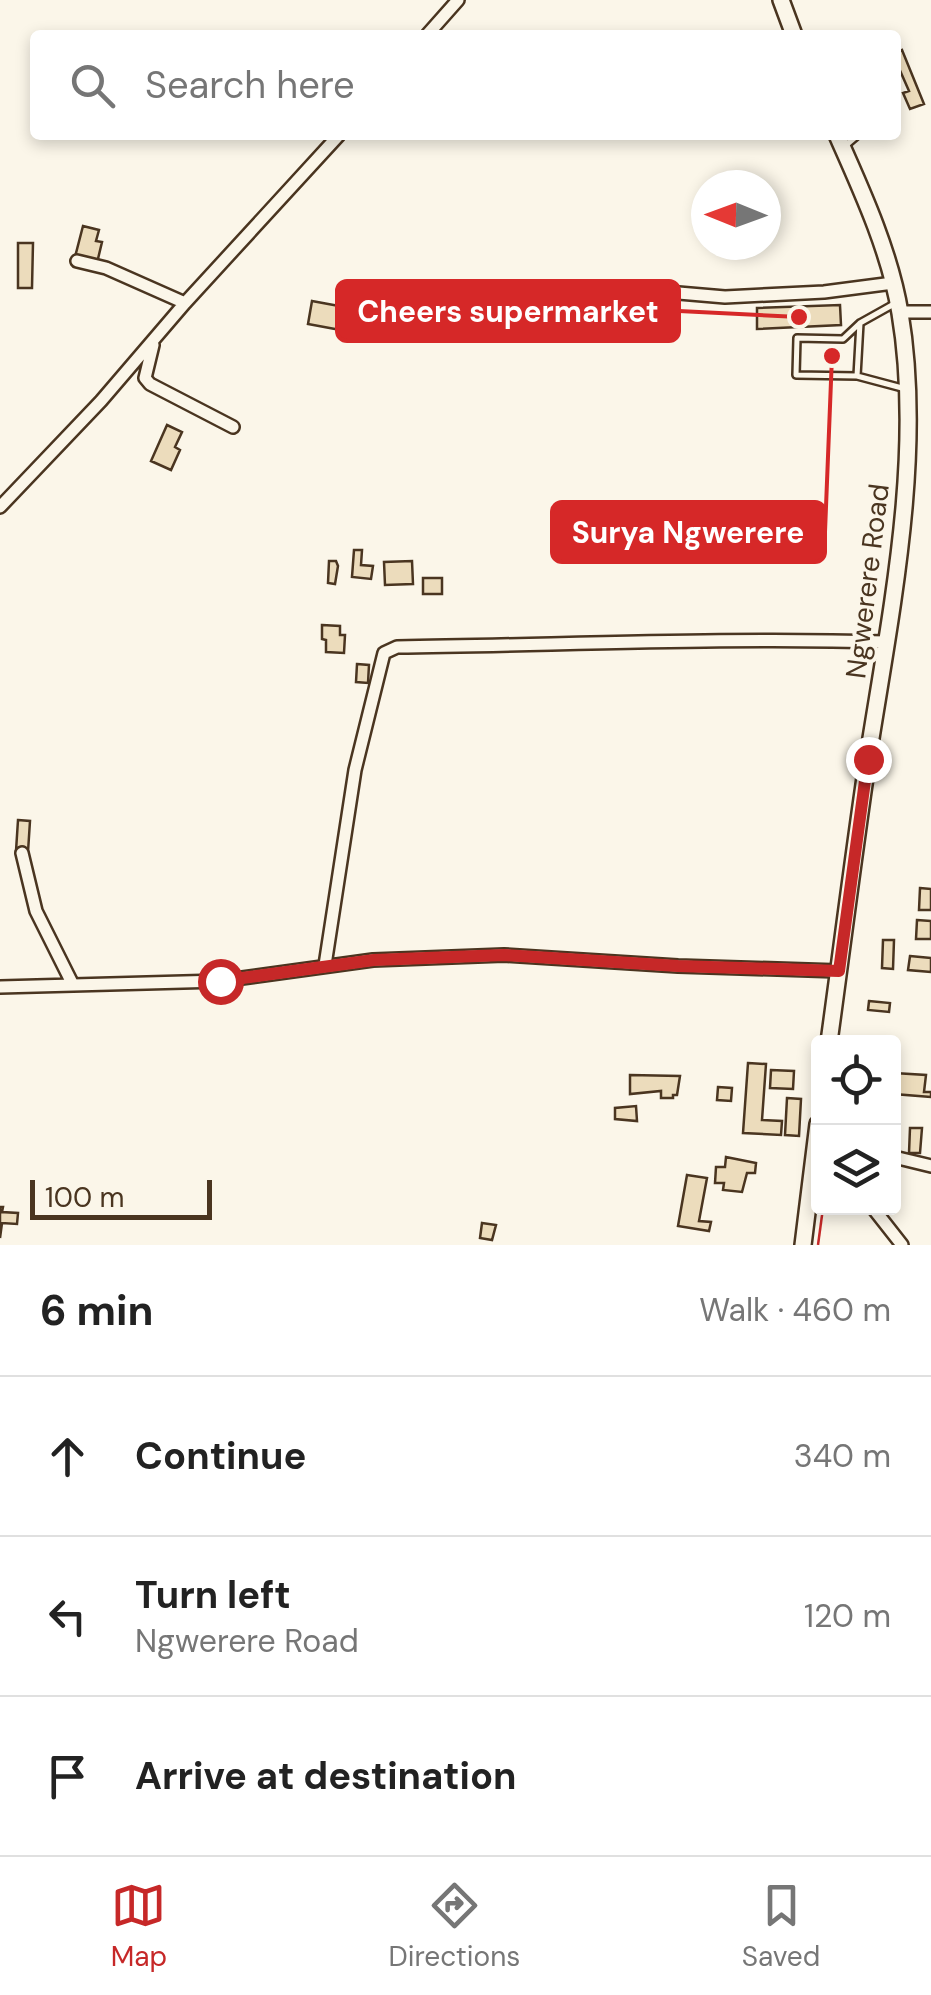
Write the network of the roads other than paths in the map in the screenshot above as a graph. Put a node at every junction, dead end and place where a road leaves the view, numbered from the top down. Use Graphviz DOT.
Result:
graph roads {
  1 [pos="458,0"];
  2 [pos="781,0"];
  3 [pos="431,30"];
  4 [pos="792,30"];
  5 [pos="333,140"];
  6 [pos="840,142"];
  7 [pos="77,262"];
  8 [pos="894,284"];
  9 [pos="644,290"];
  10 [pos="184,303"];
  11 [pos="899,307"];
  12 [pos="931,312"];
  13 [pos="860,323"];
  14 [pos="160,332"];
  15 [pos="858,376"];
  16 [pos="910,390"];
  17 [pos="234,428"];
  18 [pos="0,508"];
  19 [pos="887,642"];
  20 [pos="22,852"];
  21 [pos="325,965"];
  22 [pos="839,971"];
  23 [pos="73,985"];
  24 [pos="0,986"];
  25 [pos="830,1035"];
  26 [pos="818,1125"];
  27 [pos="901,1159"];
  28 [pos="931,1166"];
  29 [pos="878,1215"];
  30 [pos="803,1245"];
  31 [pos="902,1245"];
  1 -- 3 [label="street"];
  2 -- 4 [label="main road"];
  5 -- 10 [label="street"];
  6 -- 8 [label="main road, Ngwerere Road"];
  7 -- 10 [label="street"];
  8 -- 9 [label="street"];
  8 -- 11 [label="main road, Ngwerere Road"];
  10 -- 14 [label="street"];
  11 -- 12 [label="street"];
  11 -- 13 [label="lane"];
  11 -- 16 [label="main road, Ngwerere Road"];
  13 -- 15 [label="lane"];
  13 -- 15 [label="lane"];
  14 -- 17 [label="street"];
  14 -- 18 [label="street"];
  15 -- 16 [label="lane"];
  16 -- 19 [label="main road, Ngwerere Road"];
  19 -- 21 [label="street"];
  19 -- 22 [label="main road, Ngwerere Road"];
  20 -- 23 [label="street"];
  21 -- 22 [label="street"];
  21 -- 23 [label="street"];
  22 -- 25 [label="main road, Ngwerere Road"];
  23 -- 24 [label="street"];
  26 -- 30 [label="main road"];
  27 -- 28 [label="street"];
  29 -- 31 [label="street"];
}
